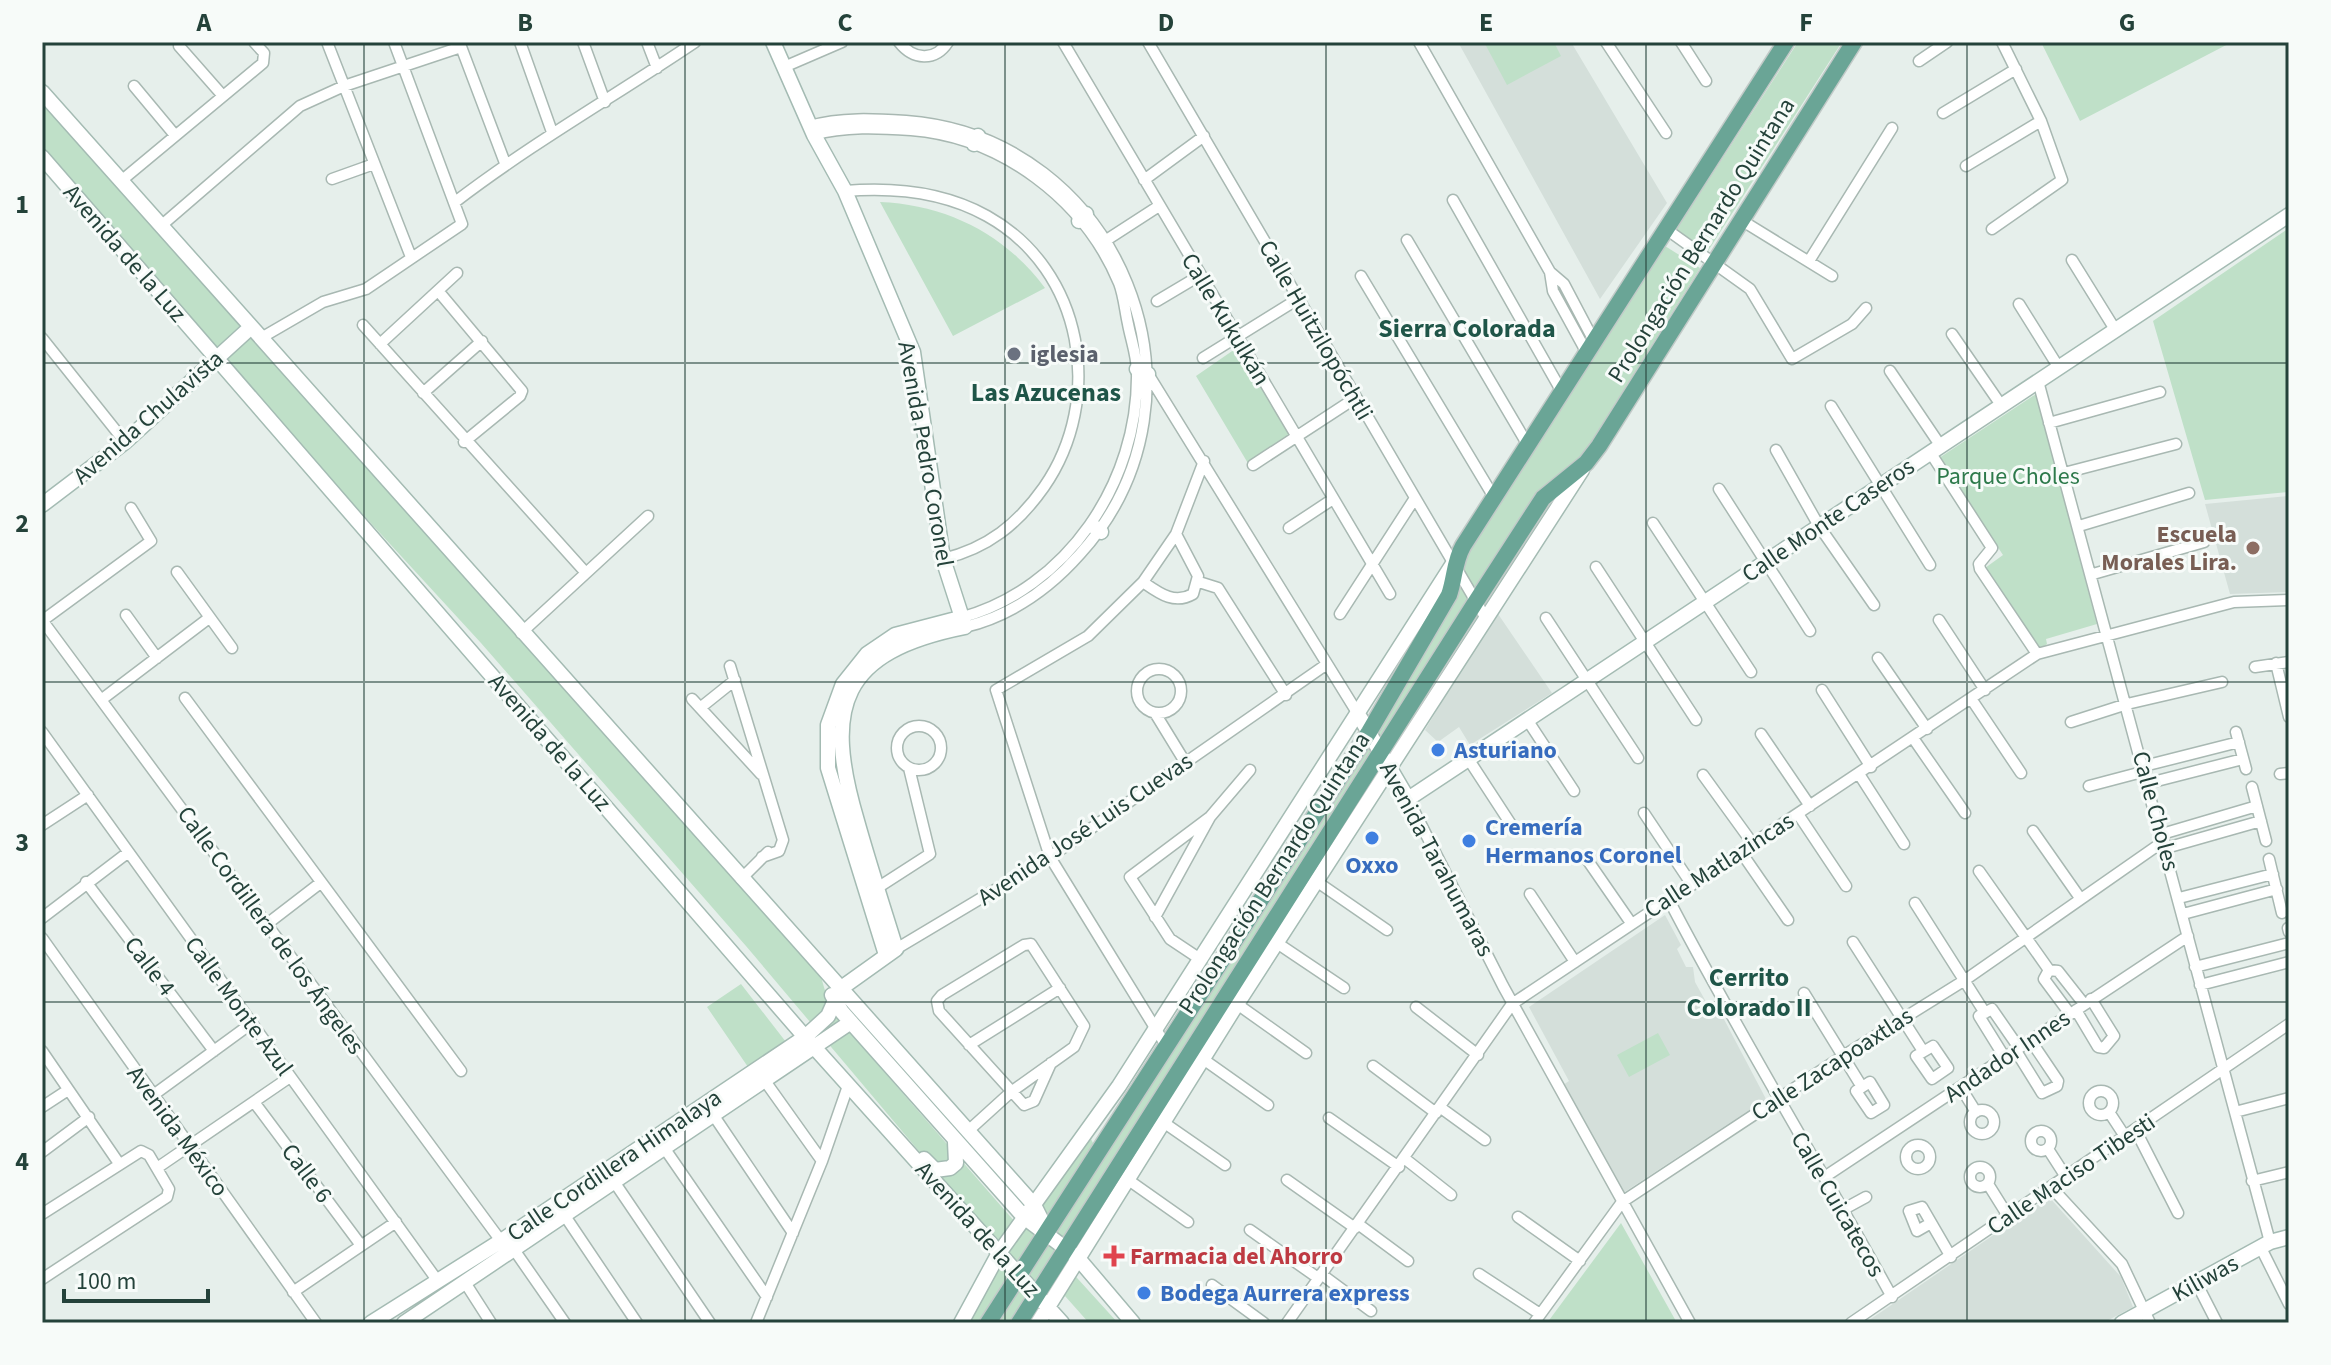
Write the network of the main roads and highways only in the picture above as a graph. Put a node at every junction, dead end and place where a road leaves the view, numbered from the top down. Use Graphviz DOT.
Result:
graph roads {
  1 [pos="1786,42"];
  2 [pos="1854,42"];
  3 [pos="988,1323"];
  4 [pos="1019,1323"];
  1 -- 3 [label="main road, Prolongación Bernardo Quintana"];
  2 -- 4 [label="main road, Prolongación Bernardo Quintana"];
}
